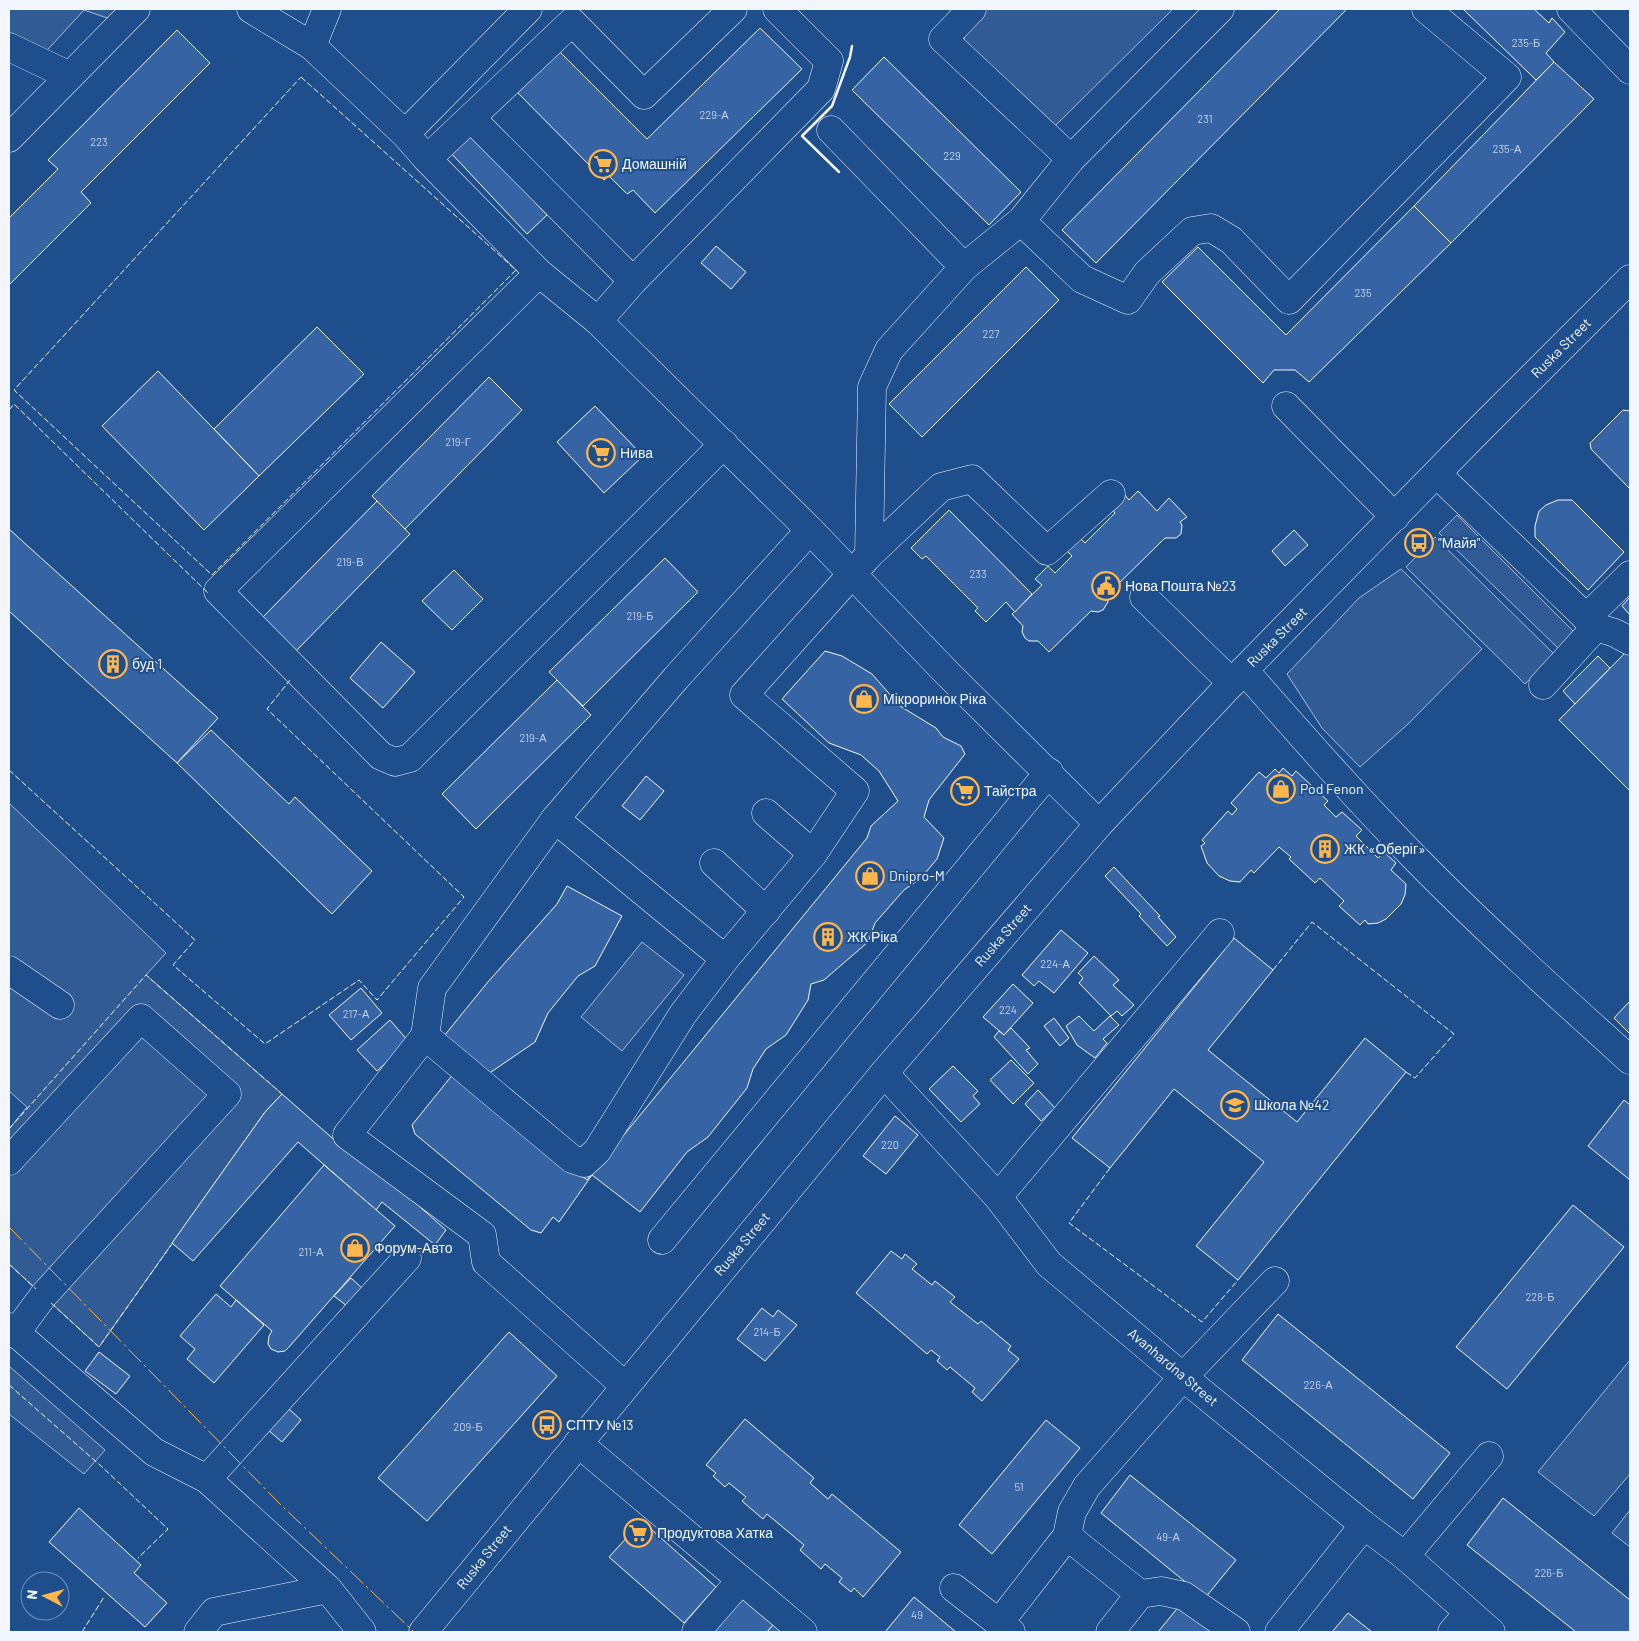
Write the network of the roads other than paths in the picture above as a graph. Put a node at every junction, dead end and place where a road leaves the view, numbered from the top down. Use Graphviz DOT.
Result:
graph roads {
  1 [pos="136,9"];
  2 [pos="251,9"];
  3 [pos="327,9"];
  4 [pos="528,9"];
  5 [pos="733,9"];
  6 [pos="777,9"];
  7 [pos="972,9"];
  8 [pos="1220,9"];
  9 [pos="1426,9"];
  10 [pos="1571,9"];
  11 [pos="312,46"];
  12 [pos="9,47"];
  13 [pos="1630,70"];
  14 [pos="70,76"];
  15 [pos="471,118"];
  16 [pos="831,130"];
  17 [pos="405,134"];
  18 [pos="9,138"];
  19 [pos="427,159"];
  20 [pos="1071,159"];
  21 [pos="1021,221"];
  22 [pos="964,268"];
  23 [pos="539,273"];
  24 [pos="1630,279"];
  25 [pos="633,280"];
  26 [pos="598,322"];
  27 [pos="1286,406"];
  28 [pos="724,444"];
  29 [pos="1437,474"];
  30 [pos="1111,494"];
  31 [pos="1395,517"];
  32 [pos="810,530"];
  33 [pos="861,565"];
  34 [pos="1630,575"];
  35 [pos="1144,597"];
  36 [pos="1591,623"];
  37 [pos="1630,642"];
  38 [pos="1238,677"];
  39 [pos="1543,684"];
  40 [pos="1049,772"];
  41 [pos="766,813"];
  42 [pos="555,818"];
  43 [pos="1099,824"];
  44 [pos="813,854"];
  45 [pos="714,863"];
  46 [pos="766,911"];
  47 [pos="1220,933"];
  48 [pos="725,959"];
  49 [pos="9,970"];
  50 [pos="60,1005"];
  51 [pos="425,1036"];
  52 [pos="1630,1060"];
  53 [pos="884,1072"];
  54 [pos="9,1161"];
  55 [pos="998,1197"];
  56 [pos="662,1240"];
  57 [pos="407,1258"];
  58 [pos="1275,1281"];
  59 [pos="12,1330"];
  60 [pos="1184,1377"];
  61 [pos="626,1386"];
  62 [pos="578,1443"];
  63 [pos="1489,1456"];
  64 [pos="207,1479"];
  65 [pos="1364,1525"];
  66 [pos="1067,1536"];
  67 [pos="1406,1556"];
  68 [pos="741,1580"];
  69 [pos="954,1588"];
  70 [pos="328,1589"];
  71 [pos="1140,1594"];
  72 [pos="1460,1623"];
  73 [pos="1005,1628"];
  74 [pos="198,1632"];
  75 [pos="362,1632"];
  76 [pos="423,1632"];
  77 [pos="696,1632"];
  78 [pos="803,1632"];
  79 [pos="1110,1632"];
  80 [pos="1236,1632"];
  81 [pos="1279,1632"];
  82 [pos="1491,1632"];
  1 -- 14 [label="main road"];
  2 -- 11 [label="main road"];
  3 -- 11 [label="main road"];
  4 -- 17 [label="main road"];
  5 -- 15 [label="main road"];
  6 -- 25 [label="main road"];
  7 -- 20 [label="main road"];
  8 -- 20 [label="main road"];
  9 -- 21 [label="main road"];
  10 -- 13 [label="main road"];
  11 -- 17 [label="main road"];
  12 -- 14 [label="main road"];
  14 -- 18 [label="main road"];
  15 -- 19 [label="main road"];
  15 -- 25 [label="main road"];
  16 -- 22 [label="main road"];
  17 -- 19 [label="main road"];
  19 -- 23 [label="main road"];
  20 -- 21 [label="main road"];
  21 -- 22 [label="main road"];
  22 -- 33 [label="main road"];
  23 -- 26 [label="main road"];
  23 -- 28 [label="main road"];
  24 -- 29 [label="main road, Ruska Street"];
  25 -- 26 [label="main road"];
  26 -- 28 [label="main road"];
  27 -- 31 [label="main road"];
  28 -- 32 [label="main road"];
  29 -- 31 [label="main road, Ruska Street"];
  29 -- 36 [label="main road"];
  30 -- 33 [label="main road"];
  31 -- 38 [label="main road, Ruska Street"];
  32 -- 33 [label="main road"];
  32 -- 42 [label="main road"];
  33 -- 40 [label="main road"];
  33 -- 44 [label="main road"];
  34 -- 36 [label="main road"];
  35 -- 38 [label="main road"];
  36 -- 37 [label="main road"];
  36 -- 39 [label="main road"];
  38 -- 43 [label="main road, Ruska Street"];
  38 -- 52 [label="main road"];
  40 -- 43 [label="main road"];
  40 -- 56 [label="main road"];
  41 -- 44 [label="main road"];
  42 -- 48 [label="main road"];
  42 -- 51 [label="main road"];
  43 -- 53 [label="main road, Ruska Street"];
  44 -- 46 [label="main road"];
  45 -- 46 [label="main road"];
  46 -- 48 [label="main road"];
  47 -- 55 [label="main road"];
  48 -- 51 [label="main road"];
  49 -- 50 [label="main road"];
  51 -- 61 [label="main road"];
  53 -- 55 [label="main road, Avanhardna Street"];
  53 -- 61 [label="main road, Ruska Street"];
  54 -- 59 [label="main road"];
  55 -- 60 [label="main road, Avanhardna Street"];
  57 -- 64 [label="main road"];
  58 -- 60 [label="main road"];
  59 -- 64 [label="main road"];
  60 -- 65 [label="main road, Avanhardna Street"];
  60 -- 66 [label="main road"];
  61 -- 62 [label="main road, Ruska Street"];
  62 -- 68 [label="main road"];
  62 -- 76 [label="main road, Ruska Street"];
  63 -- 67 [label="main road"];
  64 -- 70 [label="main road"];
  65 -- 67 [label="main road, Avanhardna Street"];
  65 -- 81 [label="main road"];
  66 -- 71 [label="main road"];
  66 -- 73 [label="main road"];
  67 -- 72 [label="main road, Avanhardna Street"];
  68 -- 77 [label="main road"];
  68 -- 78 [label="main road"];
  69 -- 73 [label="main road"];
  70 -- 74 [label="main road"];
  70 -- 75 [label="main road"];
  71 -- 79 [label="main road"];
  71 -- 80 [label="main road"];
  72 -- 82 [label="main road, Avanhardna Street"];
}
